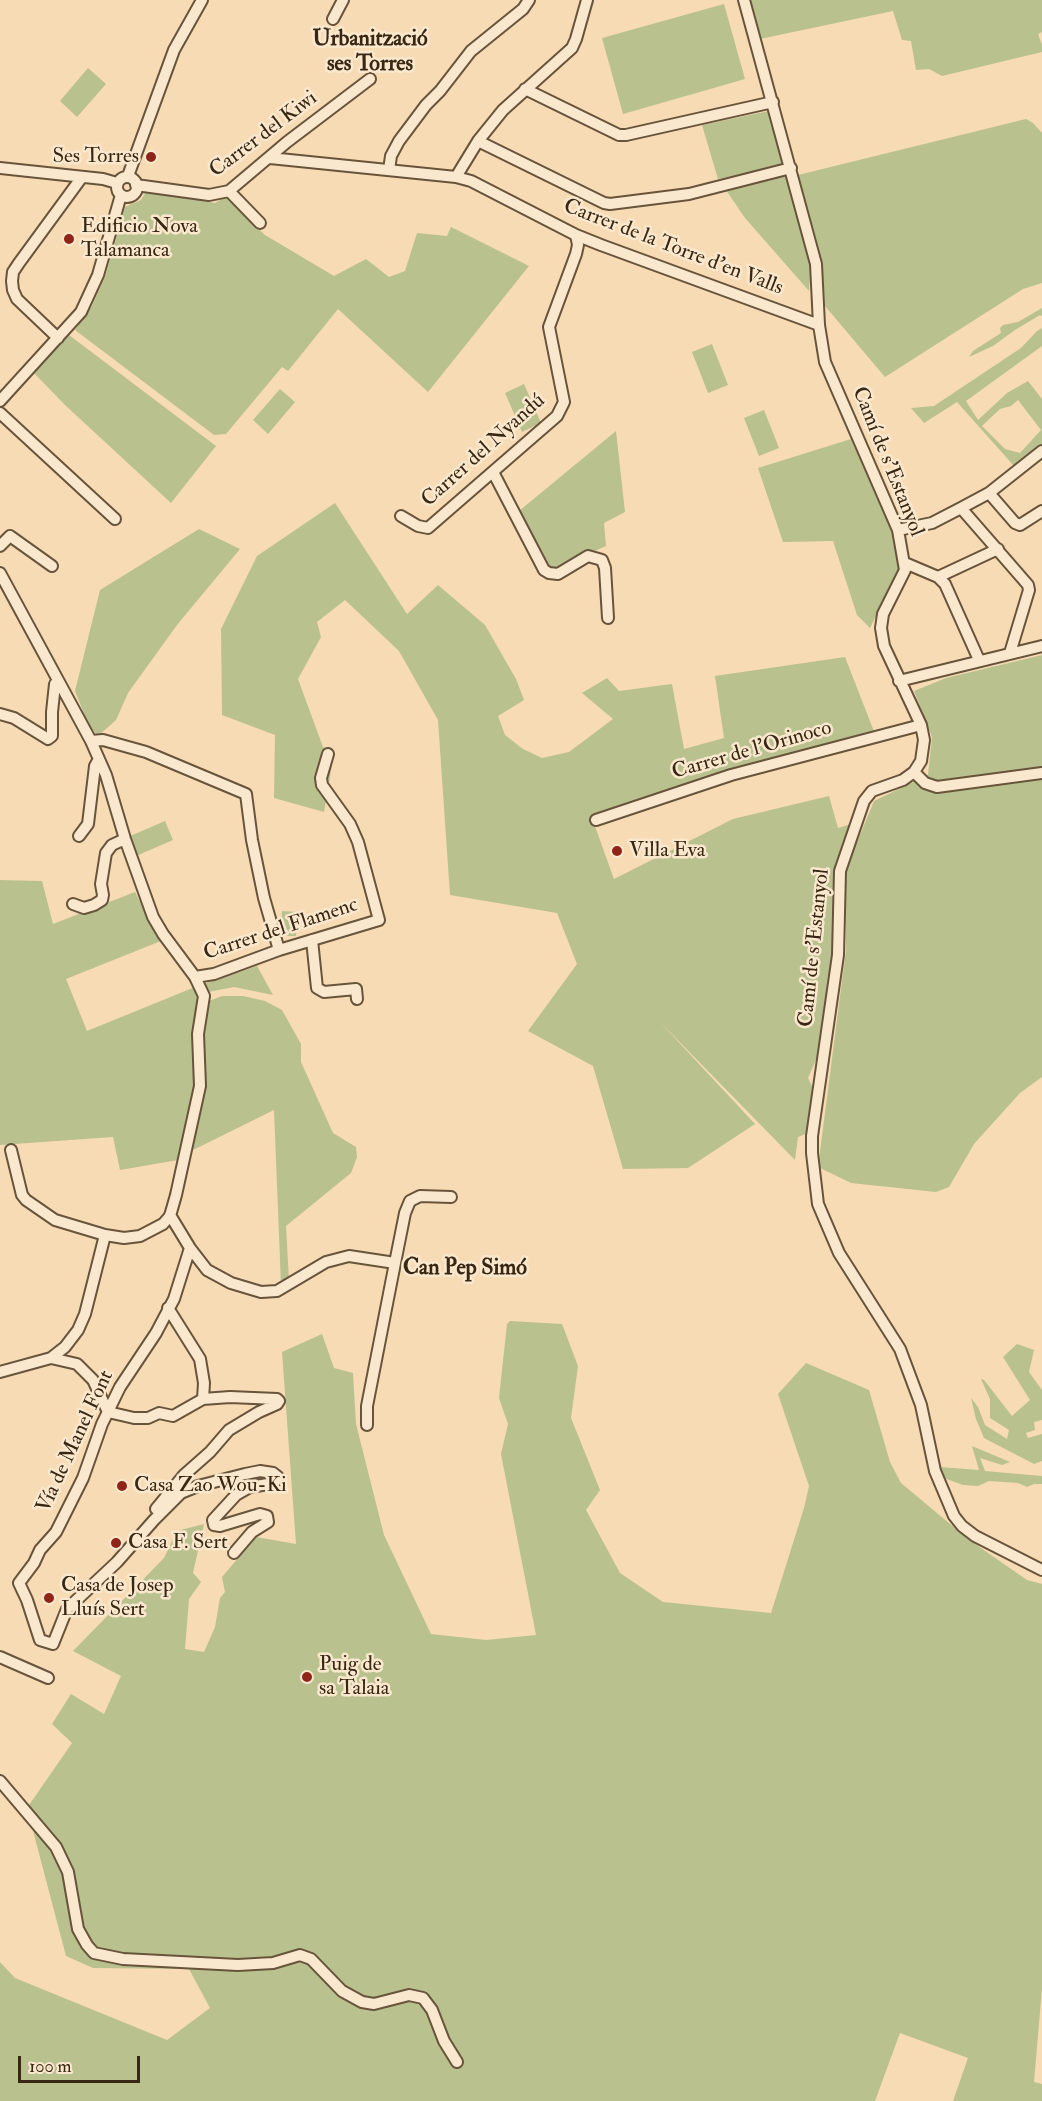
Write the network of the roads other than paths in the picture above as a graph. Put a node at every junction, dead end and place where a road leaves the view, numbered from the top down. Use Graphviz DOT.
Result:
graph roads {
  1 [pos="202,0"];
  2 [pos="343,0"];
  3 [pos="529,0"];
  4 [pos="586,0"];
  5 [pos="744,0"];
  6 [pos="333,19"];
  7 [pos="370,79"];
  8 [pos="525,89"];
  9 [pos="773,102"];
  10 [pos="478,141"];
  11 [pos="270,158"];
  12 [pos="0,168"];
  13 [pos="791,168"];
  14 [pos="389,170"];
  15 [pos="82,177"];
  16 [pos="456,177"];
  17 [pos="132,181"];
  18 [pos="117,183"];
  19 [pos="229,191"];
  20 [pos="121,195"];
  21 [pos="260,223"];
  22 [pos="576,235"];
  23 [pos="819,325"];
  24 [pos="58,338"];
  25 [pos="2,394"];
  26 [pos="0,413"];
  27 [pos="1042,451"];
  28 [pos="493,472"];
  29 [pos="989,493"];
  30 [pos="961,508"];
  31 [pos="1042,511"];
  32 [pos="401,516"];
  33 [pos="115,519"];
  34 [pos="897,530"];
  35 [pos="0,546"];
  36 [pos="998,549"];
  37 [pos="905,563"];
  38 [pos="52,566"];
  39 [pos="0,573"];
  40 [pos="938,577"];
  41 [pos="608,618"];
  42 [pos="1042,646"];
  43 [pos="1010,653"];
  44 [pos="979,660"];
  45 [pos="899,681"];
  46 [pos="58,682"];
  47 [pos="0,714"];
  48 [pos="921,725"];
  49 [pos="92,741"];
  50 [pos="328,754"];
  51 [pos="99,759"];
  52 [pos="914,772"];
  53 [pos="1042,773"];
  54 [pos="596,820"];
  55 [pos="79,836"];
  56 [pos="125,839"];
  57 [pos="73,904"];
  58 [pos="312,940"];
  59 [pos="279,950"];
  60 [pos="195,977"];
  61 [pos="357,999"];
  62 [pos="11,1150"];
  63 [pos="451,1197"];
  64 [pos="170,1215"];
  65 [pos="105,1235"];
  66 [pos="190,1248"];
  67 [pos="394,1263"];
  68 [pos="168,1308"];
  69 [pos="51,1358"];
  70 [pos="0,1372"];
  71 [pos="203,1399"];
  72 [pos="108,1412"];
  73 [pos="367,1425"];
  74 [pos="148,1526"];
  75 [pos="234,1553"];
  76 [pos="1042,1570"];
  77 [pos="0,1657"];
  78 [pos="48,1678"];
  79 [pos="0,1781"];
  80 [pos="457,2062"];
  1 -- 17 [label="street"];
  2 -- 6 [label="street"];
  3 -- 14 [label="street"];
  4 -- 8 [label="street"];
  5 -- 9 [label="street, Camí de s'Estanyol"];
  7 -- 11 [label="street, Carrer del Kiwi"];
  8 -- 9 [label="street"];
  8 -- 10 [label="street"];
  9 -- 13 [label="street, Camí de s'Estanyol"];
  10 -- 13 [label="street"];
  10 -- 16 [label="street"];
  11 -- 14 [label="street, Carrer de la Torre d'en Valls"];
  11 -- 19 [label="street, Carrer del Kiwi"];
  12 -- 15 [label="street"];
  13 -- 23 [label="street, Camí de s'Estanyol"];
  14 -- 16 [label="street, Carrer de la Torre d'en Valls"];
  15 -- 18 [label="street"];
  15 -- 24 [label="street"];
  16 -- 22 [label="street, Carrer de la Torre d'en Valls"];
  17 -- 18 [label="street"];
  17 -- 19 [label="street, Carrer del Kiwi"];
  17 -- 20 [label="street"];
  18 -- 20 [label="street"];
  19 -- 21 [label="street"];
  20 -- 24 [label="street"];
  22 -- 23 [label="street, Carrer de la Torre d'en Valls"];
  22 -- 28 [label="street, Carrer del Nyandú"];
  23 -- 34 [label="street, Camí de s'Estanyol"];
  24 -- 25 [label="street"];
  26 -- 33 [label="street"];
  27 -- 29 [label="street"];
  28 -- 32 [label="street, Carrer del Nyandú"];
  28 -- 41 [label="street"];
  29 -- 30 [label="street"];
  29 -- 31 [label="street"];
  30 -- 34 [label="street"];
  30 -- 36 [label="street"];
  34 -- 37 [label="street, Camí de s'Estanyol"];
  35 -- 38 [label="street"];
  36 -- 40 [label="street"];
  36 -- 43 [label="street"];
  37 -- 40 [label="street"];
  37 -- 45 [label="street, Camí de s'Estanyol"];
  39 -- 46 [label="street"];
  40 -- 44 [label="street"];
  42 -- 43 [label="street"];
  43 -- 44 [label="street"];
  44 -- 45 [label="street"];
  45 -- 48 [label="street, Camí de s'Estanyol"];
  46 -- 47 [label="street"];
  46 -- 49 [label="street"];
  48 -- 52 [label="street, Camí de s'Estanyol"];
  48 -- 54 [label="street, Carrer de l'Orinoco"];
  49 -- 51 [label="street"];
  49 -- 59 [label="street"];
  50 -- 58 [label="street, Carrer del Flamenc"];
  51 -- 55 [label="street"];
  51 -- 56 [label="street"];
  52 -- 53 [label="street"];
  52 -- 76 [label="street, Camí de s'Estanyol"];
  56 -- 57 [label="street"];
  56 -- 60 [label="street"];
  58 -- 59 [label="street, Carrer del Flamenc"];
  58 -- 61 [label="street"];
  59 -- 60 [label="street, Carrer del Flamenc"];
  60 -- 64 [label="street"];
  62 -- 65 [label="street"];
  63 -- 67 [label="street"];
  64 -- 65 [label="street"];
  64 -- 66 [label="street"];
  65 -- 69 [label="street"];
  66 -- 67 [label="street"];
  66 -- 68 [label="street, Vía de Manel Font"];
  67 -- 73 [label="street"];
  68 -- 71 [label="street"];
  68 -- 72 [label="street, Vía de Manel Font"];
  69 -- 70 [label="street"];
  69 -- 72 [label="street"];
  71 -- 72 [label="street"];
  71 -- 74 [label="street"];
  72 -- 74 [label="street, Vía de Manel Font"];
  74 -- 75 [label="street"];
  77 -- 78 [label="street"];
  79 -- 80 [label="street"];
}
